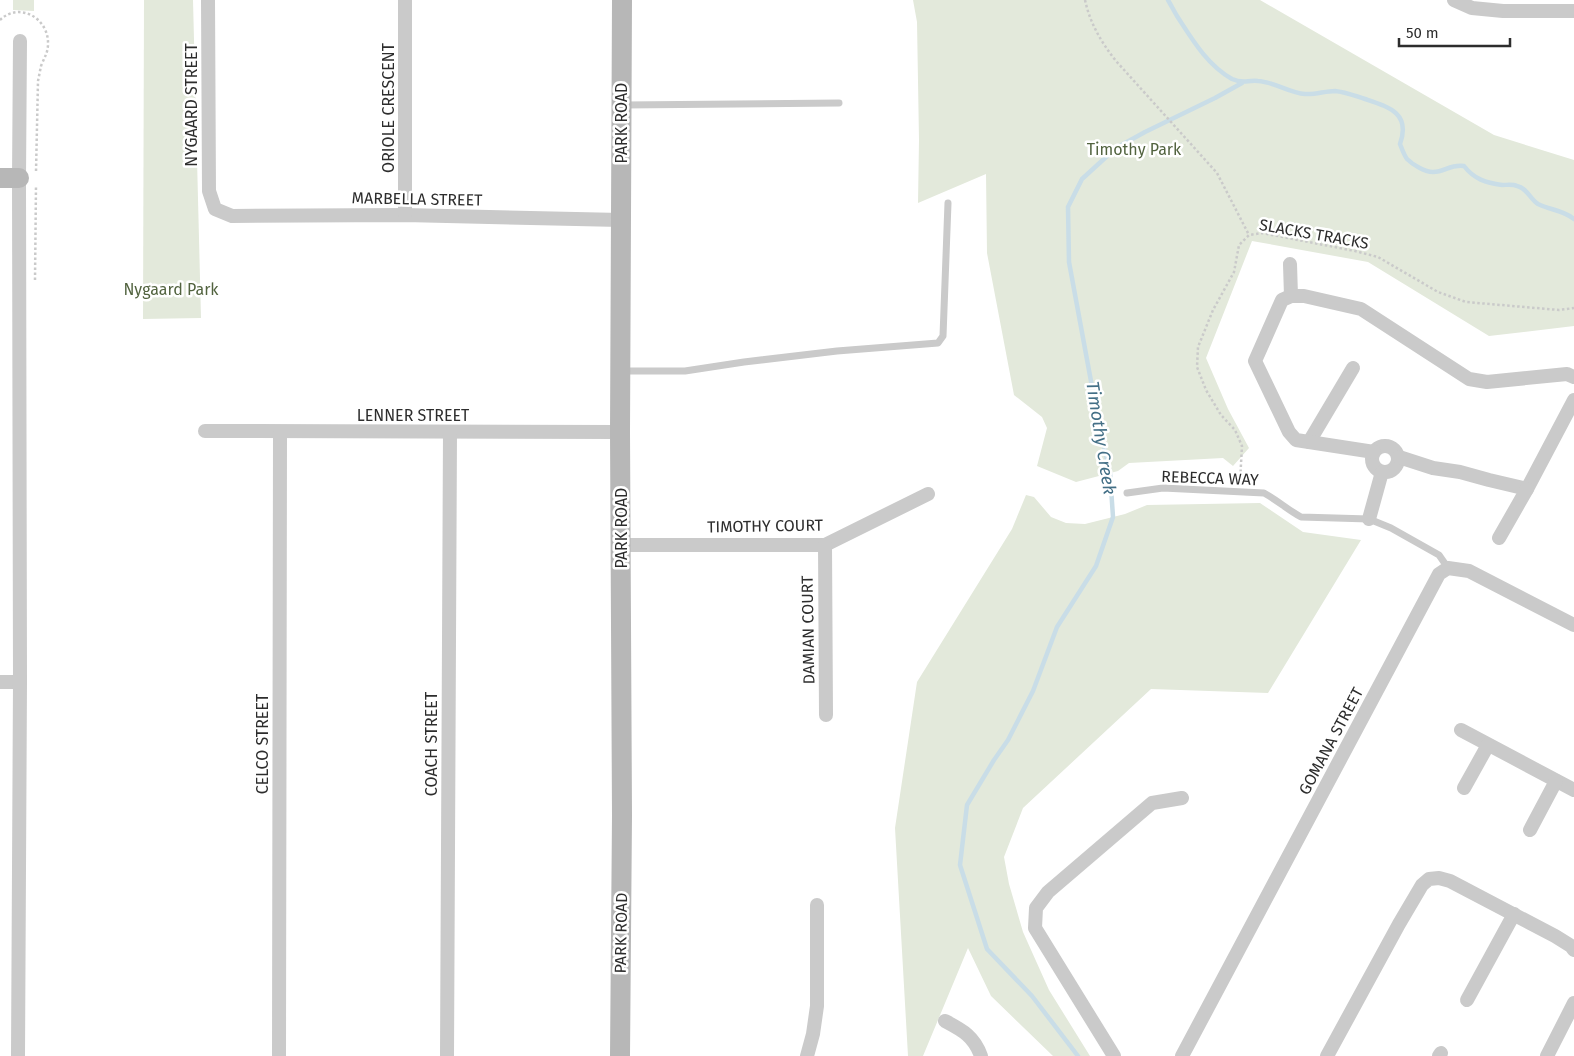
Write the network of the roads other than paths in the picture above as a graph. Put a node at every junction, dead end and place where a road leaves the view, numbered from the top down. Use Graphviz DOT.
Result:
graph roads {
  1 [pos="208,0"];
  2 [pos="404,0"];
  3 [pos="622,0"];
  4 [pos="1454,0"];
  5 [pos="1574,11"];
  6 [pos="20,41"];
  7 [pos="839,103"];
  8 [pos="621,105"];
  9 [pos="9,178"];
  10 [pos="948,202"];
  11 [pos="215,209"];
  12 [pos="405,215"];
  13 [pos="621,220"];
  14 [pos="1290,264"];
  15 [pos="1291,296"];
  16 [pos="1353,368"];
  17 [pos="622,371"];
  18 [pos="1574,377"];
  19 [pos="1574,400"];
  20 [pos="205,431"];
  21 [pos="450,432"];
  22 [pos="620,432"];
  23 [pos="280,433"];
  24 [pos="1309,442"];
  25 [pos="1374,452"];
  26 [pos="1398,457"];
  27 [pos="1382,472"];
  28 [pos="1527,489"];
  29 [pos="1127,493"];
  30 [pos="928,494"];
  31 [pos="1369,518"];
  32 [pos="1499,538"];
  33 [pos="621,544"];
  34 [pos="825,545"];
  35 [pos="1448,568"];
  36 [pos="1574,625"];
  37 [pos="0,682"];
  38 [pos="20,682"];
  39 [pos="826,715"];
  40 [pos="1462,730"];
  41 [pos="1488,744"];
  42 [pos="1556,781"];
  43 [pos="1464,788"];
  44 [pos="1574,790"];
  45 [pos="1182,798"];
  46 [pos="1530,830"];
  47 [pos="817,905"];
  48 [pos="1514,914"];
  49 [pos="1574,950"];
  50 [pos="1468,1000"];
  51 [pos="1574,1003"];
  52 [pos="945,1021"];
  53 [pos="18,1056"];
  54 [pos="279,1056"];
  55 [pos="447,1056"];
  56 [pos="620,1056"];
  57 [pos="807,1056"];
  58 [pos="981,1056"];
  59 [pos="1114,1056"];
  60 [pos="1182,1056"];
  61 [pos="1327,1056"];
  62 [pos="1546,1056"];
  1 -- 11 [label="street, NYGAARD STREET"];
  2 -- 12 [label="street, ORIOLE CRESCENT"];
  3 -- 8 [label="street, PARK ROAD"];
  4 -- 5 [label="street"];
  6 -- 9 [label="street"];
  7 -- 8 [label="lane"];
  8 -- 13 [label="street, PARK ROAD"];
  9 -- 38 [label="street"];
  10 -- 17 [label="lane"];
  11 -- 12 [label="street, MARBELLA STREET"];
  12 -- 13 [label="street, MARBELLA STREET"];
  13 -- 17 [label="street, PARK ROAD"];
  14 -- 15 [label="street"];
  15 -- 18 [label="street"];
  15 -- 24 [label="street"];
  16 -- 24 [label="street"];
  17 -- 22 [label="street, PARK ROAD"];
  19 -- 28 [label="street"];
  20 -- 23 [label="street, LENNER STREET"];
  21 -- 22 [label="street, LENNER STREET"];
  21 -- 23 [label="street, LENNER STREET"];
  21 -- 55 [label="street, COACH STREET"];
  22 -- 33 [label="street, PARK ROAD"];
  23 -- 54 [label="street, CELCO STREET"];
  24 -- 25 [label="street"];
  25 -- 26 [label="street"];
  25 -- 27 [label="street"];
  26 -- 27 [label="street"];
  26 -- 28 [label="street"];
  27 -- 31 [label="street"];
  28 -- 32 [label="street"];
  29 -- 31 [label="lane, REBECCA WAY"];
  30 -- 34 [label="street, TIMOTHY COURT"];
  31 -- 35 [label="lane, REBECCA WAY"];
  33 -- 34 [label="street, TIMOTHY COURT"];
  33 -- 56 [label="street, PARK ROAD"];
  34 -- 39 [label="street, DAMIAN COURT"];
  35 -- 36 [label="street"];
  35 -- 60 [label="street, GOMANA STREET"];
  37 -- 38 [label="street"];
  38 -- 53 [label="street"];
  40 -- 41 [label="street"];
  41 -- 42 [label="street"];
  41 -- 43 [label="street"];
  42 -- 44 [label="street"];
  42 -- 46 [label="street"];
  45 -- 59 [label="street"];
  47 -- 57 [label="street"];
  48 -- 49 [label="street"];
  48 -- 50 [label="street"];
  48 -- 61 [label="street"];
  51 -- 62 [label="street"];
  52 -- 58 [label="street"];
}
